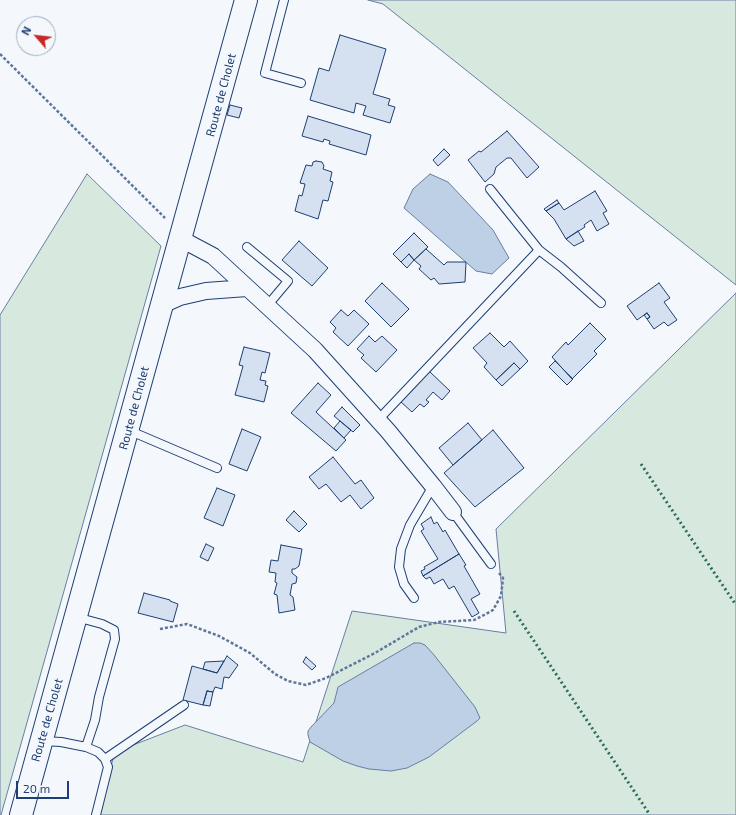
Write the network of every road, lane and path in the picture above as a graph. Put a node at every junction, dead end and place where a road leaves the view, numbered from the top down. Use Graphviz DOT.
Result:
graph roads {
  1 [pos="246,0"];
  2 [pos="284,0"];
  3 [pos="0,54"];
  4 [pos="301,83"];
  5 [pos="490,190"];
  6 [pos="182,236"];
  7 [pos="247,247"];
  8 [pos="539,250"];
  9 [pos="248,288"];
  10 [pos="600,303"];
  11 [pos="162,305"];
  12 [pos="267,306"];
  13 [pos="378,420"];
  14 [pos="128,430"];
  15 [pos="217,468"];
  16 [pos="433,486"];
  17 [pos="453,512"];
  18 [pos="491,564"];
  19 [pos="414,598"];
  20 [pos="76,616"];
  21 [pos="160,629"];
  22 [pos="184,705"];
  23 [pos="41,740"];
  24 [pos="86,747"];
  25 [pos="105,759"];
  26 [pos="21,815"];
  27 [pos="96,815"];
  1 -- 6 [label="main road, Route de Cholet"];
  2 -- 4 [label="lane"];
  3 -- 6 [label="path"];
  5 -- 8 [label="lane"];
  6 -- 9 [label="street"];
  6 -- 11 [label="main road, Route de Cholet"];
  7 -- 12 [label="lane"];
  8 -- 10 [label="lane"];
  8 -- 13 [label="lane"];
  9 -- 11 [label="street"];
  9 -- 12 [label="street"];
  11 -- 14 [label="main road, Route de Cholet"];
  12 -- 13 [label="street"];
  13 -- 16 [label="street"];
  14 -- 15 [label="lane"];
  14 -- 20 [label="main road, Route de Cholet"];
  16 -- 17 [label="street"];
  16 -- 19 [label="lane"];
  17 -- 18 [label="lane"];
  18 -- 21 [label="path"];
  20 -- 23 [label="main road, Route de Cholet"];
  20 -- 24 [label="lane"];
  22 -- 25 [label="lane"];
  23 -- 24 [label="lane"];
  23 -- 26 [label="main road, Route de Cholet"];
  24 -- 25 [label="lane"];
  25 -- 27 [label="lane"];
}
